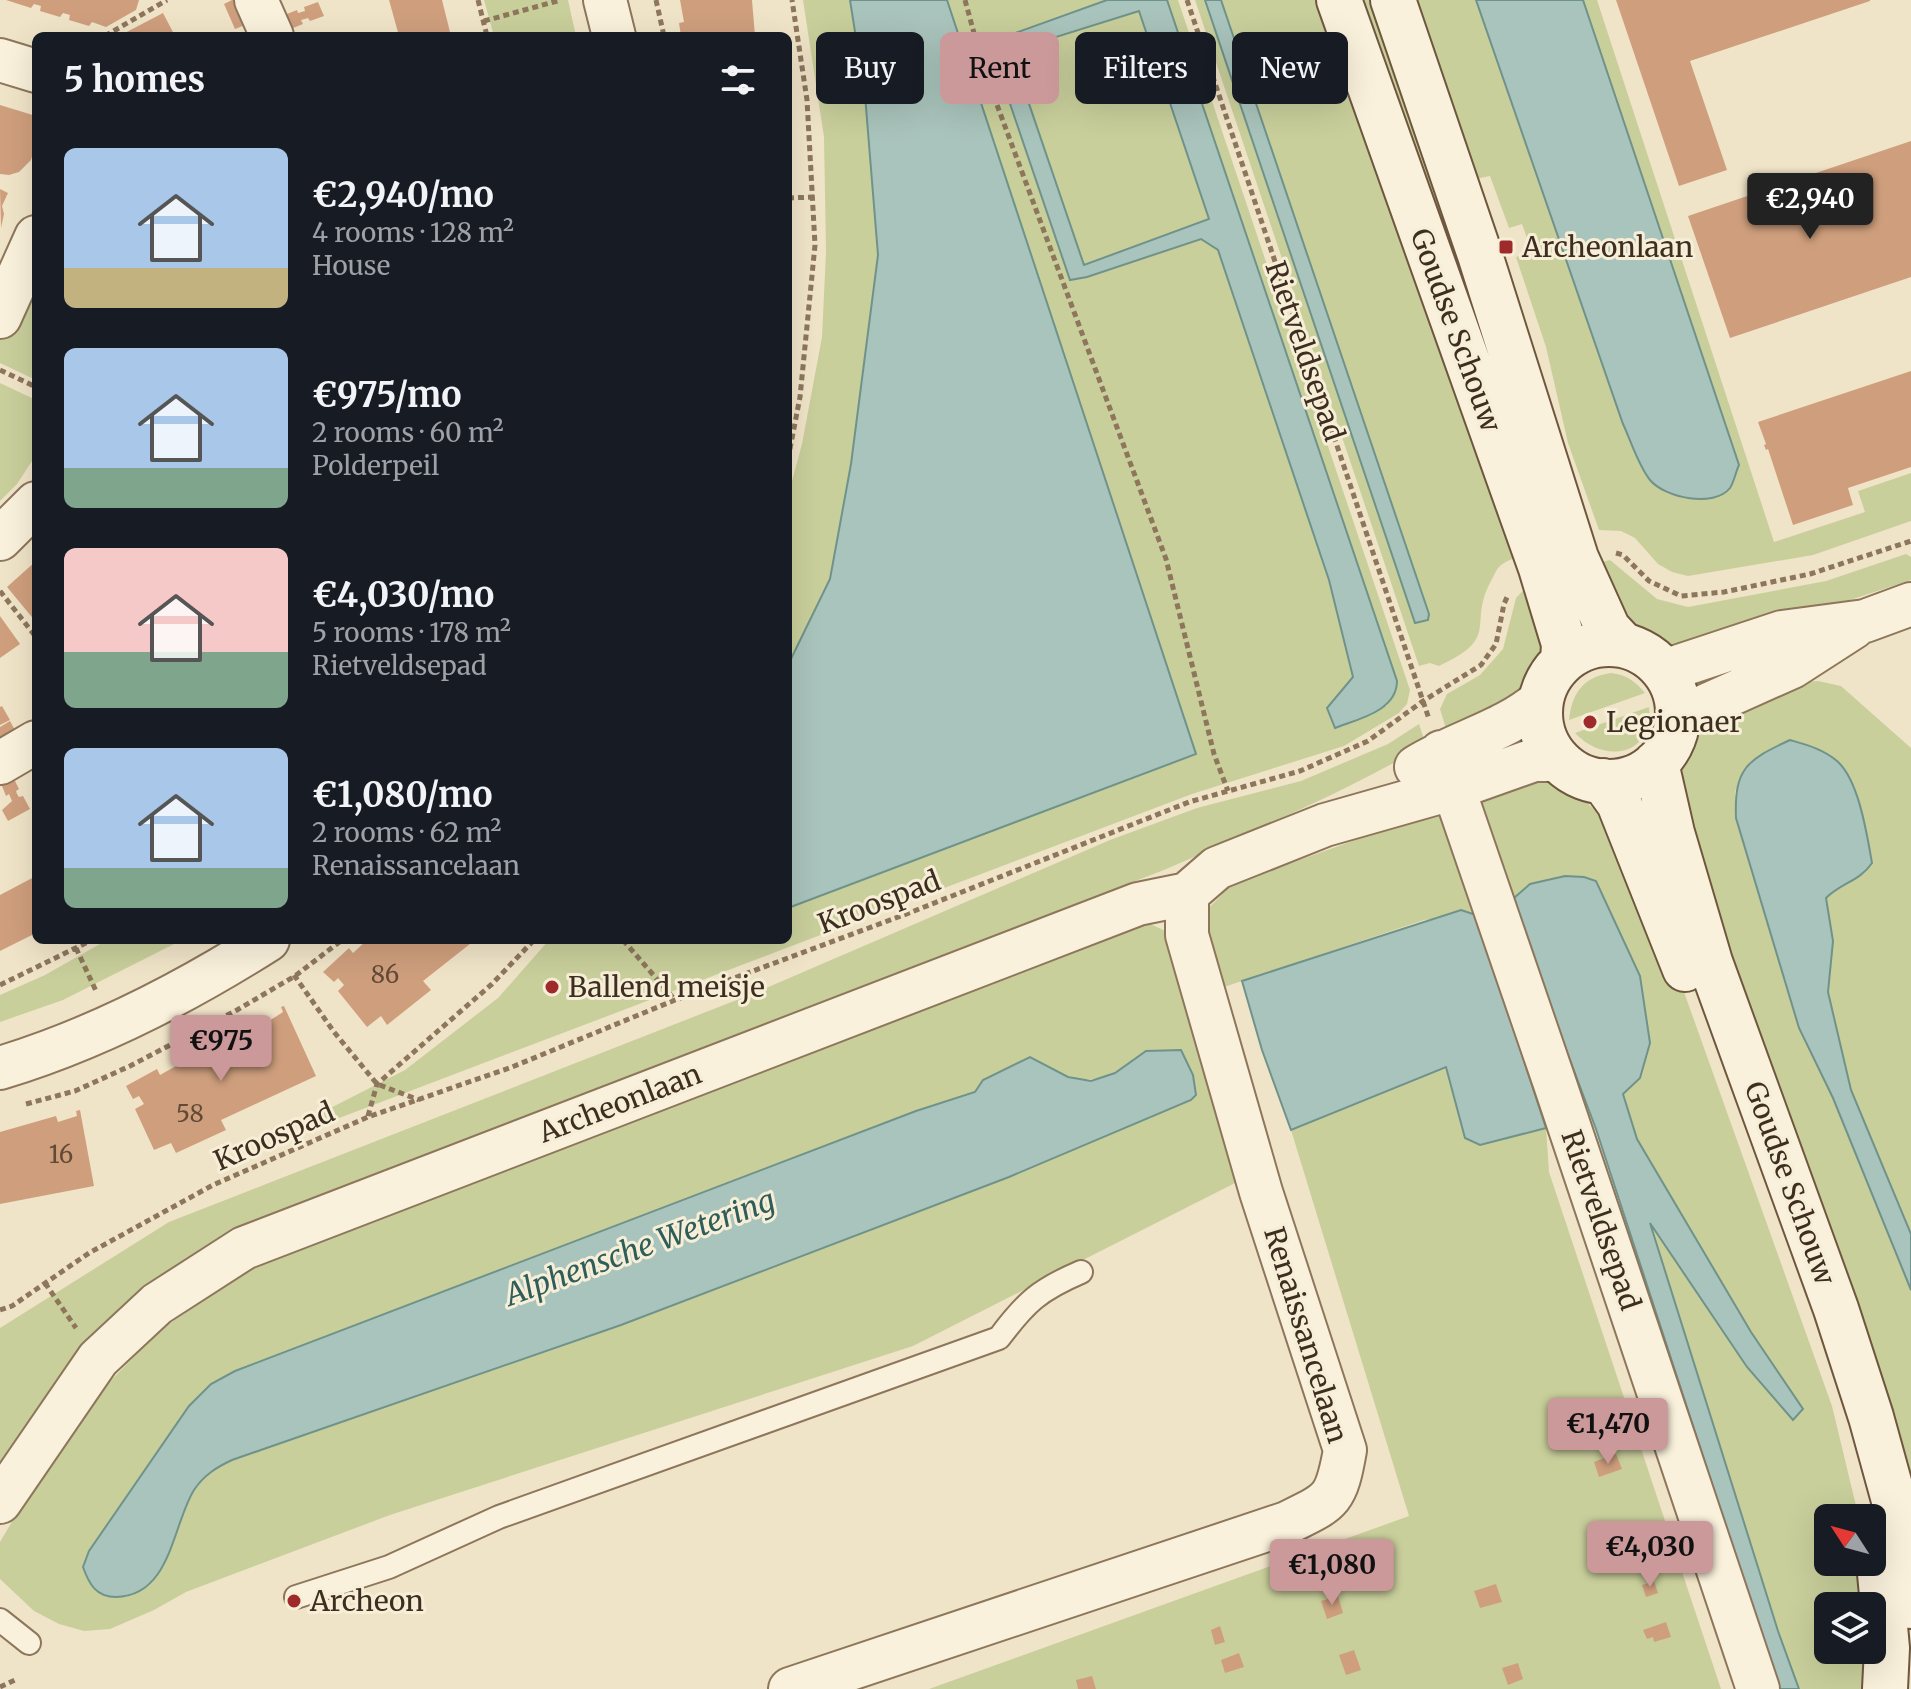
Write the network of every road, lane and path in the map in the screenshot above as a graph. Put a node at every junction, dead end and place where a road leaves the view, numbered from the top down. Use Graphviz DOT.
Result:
graph roads {
  1 [pos="167,0"];
  2 [pos="256,0"];
  3 [pos="478,0"];
  4 [pos="561,0"];
  5 [pos="605,0"];
  6 [pos="656,0"];
  7 [pos="792,0"];
  8 [pos="965,0"];
  9 [pos="1187,0"];
  10 [pos="1339,0"];
  11 [pos="1393,0"];
  12 [pos="484,21"];
  13 [pos="112,32"];
  14 [pos="270,32"];
  15 [pos="486,32"];
  16 [pos="613,32"];
  17 [pos="663,32"];
  18 [pos="0,60"];
  19 [pos="32,70"];
  20 [pos="814,197"];
  21 [pos="792,198"];
  22 [pos="32,246"];
  23 [pos="0,317"];
  24 [pos="0,370"];
  25 [pos="32,385"];
  26 [pos="792,438"];
  27 [pos="32,507"];
  28 [pos="0,539"];
  29 [pos="1909,543"];
  30 [pos="1558,563"];
  31 [pos="0,591"];
  32 [pos="1911,604"];
  33 [pos="1865,621"];
  34 [pos="32,632"];
  35 [pos="1623,645"];
  36 [pos="1563,661"];
  37 [pos="1664,671"];
  38 [pos="1541,700"];
  39 [pos="1423,701"];
  40 [pos="1678,718"];
  41 [pos="32,744"];
  42 [pos="1559,760"];
  43 [pos="0,763"];
  44 [pos="1656,763"];
  45 [pos="1448,770"];
  46 [pos="1603,781"];
  47 [pos="1228,791"];
  48 [pos="1187,894"];
  49 [pos="84,944"];
  50 [pos="530,944"];
  51 [pos="626,944"];
  52 [pos="279,954"];
  53 [pos="0,985"];
  54 [pos="675,1000"];
  55 [pos="0,1068"];
  56 [pos="377,1084"];
  57 [pos="420,1100"];
  58 [pos="368,1117"];
  59 [pos="1081,1272"];
  60 [pos="45,1283"];
  61 [pos="0,1310"];
  62 [pos="98,1359"];
  63 [pos="0,1502"];
  64 [pos="1868,1504"];
  65 [pos="1880,1576"];
  66 [pos="296,1597"];
  67 [pos="1911,1606"];
  68 [pos="0,1620"];
  69 [pos="29,1643"];
  70 [pos="17,1679"];
  71 [pos="0,1687"];
  72 [pos="790,1689"];
  73 [pos="1758,1689"];
  74 [pos="1885,1689"];
  1 -- 13 [label="path"];
  2 -- 14 [label="street"];
  3 -- 12 [label="path"];
  4 -- 12 [label="path"];
  5 -- 16 [label="street"];
  6 -- 17 [label="path"];
  7 -- 20 [label="path"];
  8 -- 47 [label="path"];
  9 -- 39 [label="path, Rietveldsepad"];
  10 -- 30 [label="main road, Goudse Schouw"];
  11 -- 30 [label="main road, Goudse Schouw"];
  12 -- 15 [label="path"];
  18 -- 19 [label="street"];
  20 -- 21 [label="path"];
  20 -- 26 [label="path"];
  22 -- 23 [label="street"];
  24 -- 25 [label="path"];
  27 -- 28 [label="street"];
  29 -- 30 [label="path"];
  30 -- 35 [label="main road, Goudse Schouw"];
  30 -- 36 [label="main road, Goudse Schouw"];
  30 -- 39 [label="path, Kroospad"];
  31 -- 34 [label="path"];
  32 -- 33 [label="street"];
  33 -- 37 [label="street"];
  33 -- 40 [label="street"];
  35 -- 36 [label="main road"];
  35 -- 37 [label="main road"];
  36 -- 38 [label="main road"];
  37 -- 40 [label="main road"];
  38 -- 42 [label="main road"];
  38 -- 45 [label="street, Archeonlaan"];
  39 -- 47 [label="path, Kroospad"];
  40 -- 44 [label="main road"];
  41 -- 43 [label="street"];
  42 -- 45 [label="street, Archeonlaan"];
  42 -- 46 [label="main road"];
  44 -- 46 [label="main road"];
  44 -- 67 [label="main road, Goudse Schouw"];
  45 -- 48 [label="street, Archeonlaan"];
  45 -- 73 [label="street, Rietveldsepad"];
  46 -- 64 [label="main road, Goudse Schouw"];
  47 -- 54 [label="path, Kroospad"];
  48 -- 62 [label="street, Archeonlaan"];
  48 -- 72 [label="street, Renaissancelaan"];
  49 -- 53 [label="path"];
  50 -- 56 [label="path"];
  51 -- 54 [label="path"];
  52 -- 55 [label="street"];
  52 -- 56 [label="path"];
  54 -- 57 [label="path, Kroospad"];
  56 -- 57 [label="path"];
  56 -- 58 [label="path"];
  57 -- 58 [label="path, Kroospad"];
  58 -- 60 [label="path, Kroospad"];
  59 -- 66 [label="lane"];
  60 -- 61 [label="path, Kroospad"];
  60 -- 62 [label="path"];
  62 -- 63 [label="street, Archeonlaan"];
  65 -- 74 [label="main road, Goudse Schouw"];
  68 -- 69 [label="lane"];
  70 -- 71 [label="path"];
}
